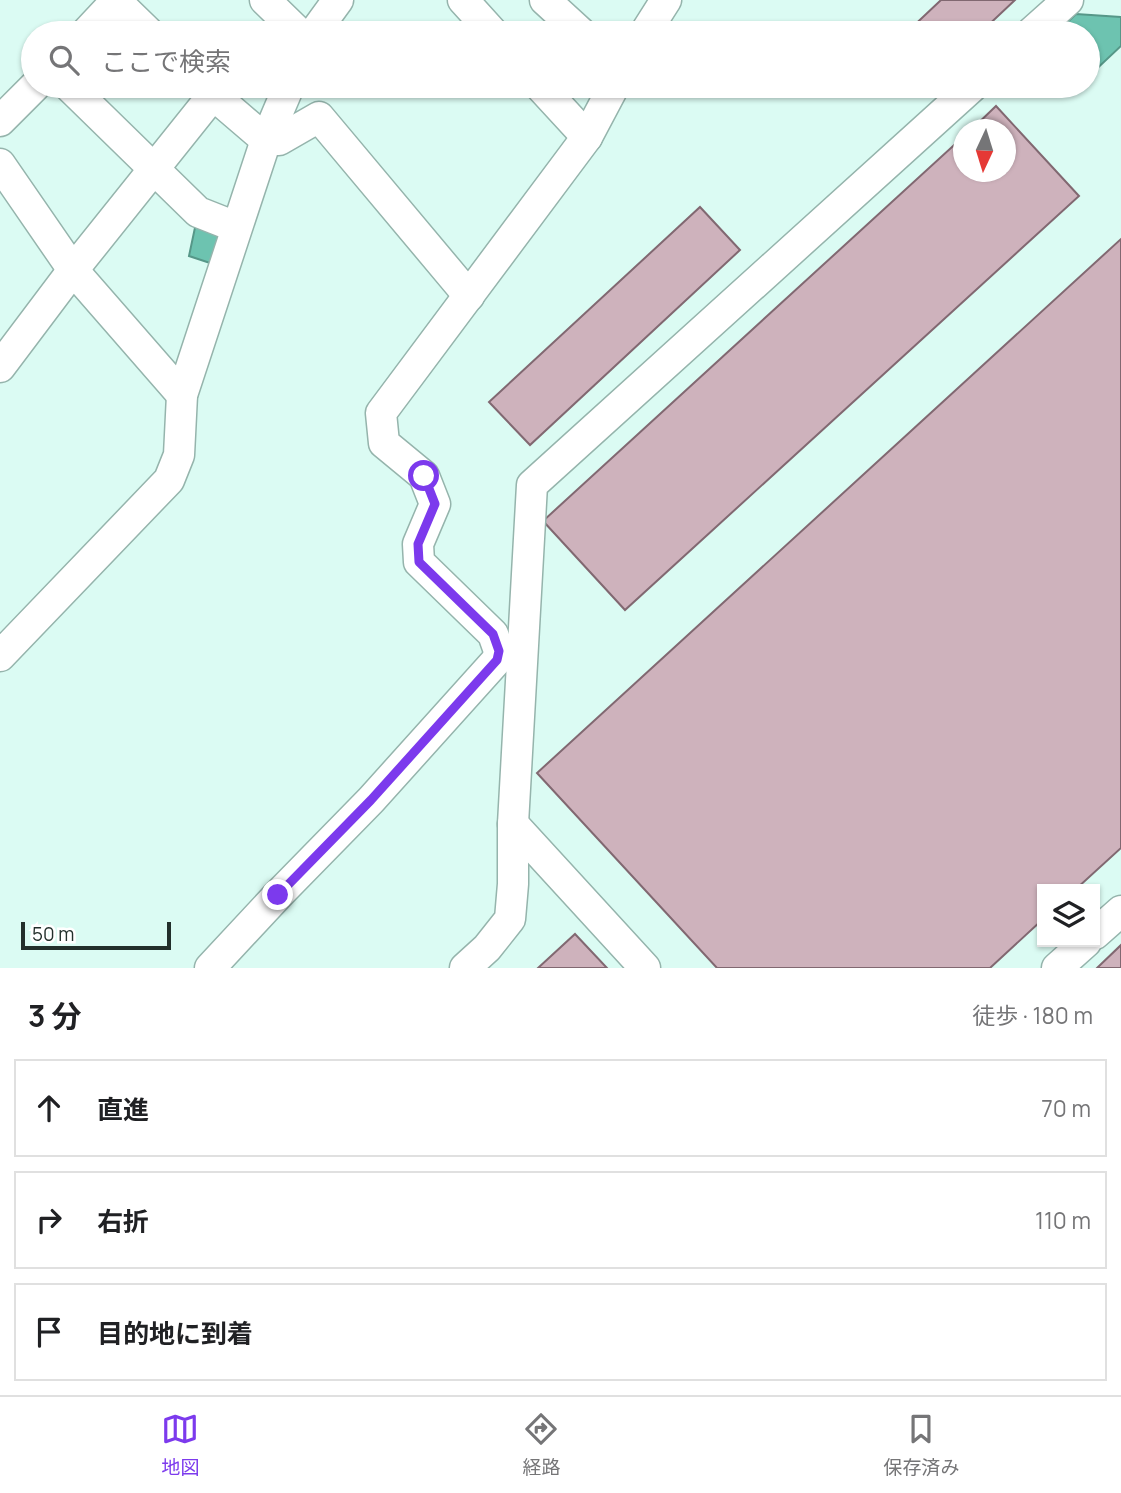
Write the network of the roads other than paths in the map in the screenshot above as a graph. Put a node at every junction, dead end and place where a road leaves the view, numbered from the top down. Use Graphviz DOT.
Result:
graph roads {
  1 [pos="265,0"];
  2 [pos="338,0"];
  3 [pos="463,0"];
  4 [pos="545,0"];
  5 [pos="666,0"];
  6 [pos="1068,0"];
  7 [pos="116,1"];
  8 [pos="97,21"];
  9 [pos="137,21"];
  10 [pos="287,21"];
  11 [pos="322,21"];
  12 [pos="482,21"];
  13 [pos="569,21"];
  14 [pos="653,21"];
  15 [pos="1044,21"];
  16 [pos="23,98"];
  17 [pos="81,98"];
  18 [pos="202,98"];
  19 [pos="217,98"];
  20 [pos="284,98"];
  21 [pos="551,98"];
  22 [pos="608,98"];
  23 [pos="960,98"];
  24 [pos="0,121"];
  25 [pos="587,137"];
  26 [pos="266,140"];
  27 [pos="0,164"];
  28 [pos="154,168"];
  29 [pos="236,227"];
  30 [pos="73,270"];
  31 [pos="469,296"];
  32 [pos="0,367"];
  33 [pos="183,395"];
  34 [pos="0,656"];
  35 [pos="513,824"];
  36 [pos="1121,911"];
  37 [pos="1100,930"];
  38 [pos="1081,947"];
  39 [pos="210,968"];
  40 [pos="465,968"];
  41 [pos="645,968"];
  42 [pos="1057,968"];
  1 -- 10 [label="street"];
  2 -- 11 [label="street"];
  3 -- 12 [label="street"];
  4 -- 13 [label="street"];
  5 -- 14 [label="street"];
  6 -- 15 [label="street"];
  7 -- 8 [label="street"];
  7 -- 9 [label="street"];
  16 -- 24 [label="street"];
  17 -- 28 [label="street"];
  18 -- 28 [label="street"];
  19 -- 26 [label="street"];
  20 -- 26 [label="street"];
  21 -- 25 [label="street"];
  22 -- 25 [label="street"];
  23 -- 35 [label="street"];
  25 -- 31 [label="street"];
  26 -- 29 [label="street"];
  26 -- 31 [label="street"];
  27 -- 30 [label="street"];
  28 -- 29 [label="street"];
  28 -- 30 [label="street"];
  29 -- 33 [label="street"];
  30 -- 32 [label="street"];
  30 -- 33 [label="street"];
  31 -- 39 [label="street"];
  33 -- 34 [label="street"];
  35 -- 40 [label="street"];
  35 -- 41 [label="street"];
  36 -- 37 [label="street"];
  38 -- 42 [label="street"];
}
